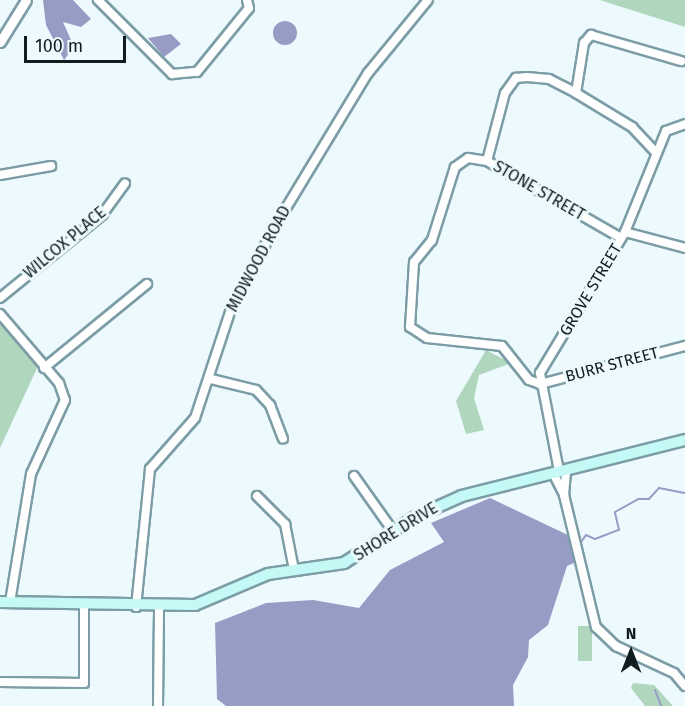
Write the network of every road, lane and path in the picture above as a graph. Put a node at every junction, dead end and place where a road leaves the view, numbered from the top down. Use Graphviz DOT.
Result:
graph roads {
  1 [pos="26,0"];
  2 [pos="98,0"];
  3 [pos="247,0"];
  4 [pos="428,0"];
  5 [pos="0,42"];
  6 [pos="681,61"];
  7 [pos="576,93"];
  8 [pos="685,124"];
  9 [pos="656,153"];
  10 [pos="487,161"];
  11 [pos="51,166"];
  12 [pos="0,175"];
  13 [pos="126,183"];
  14 [pos="623,235"];
  15 [pos="685,248"];
  16 [pos="147,284"];
  17 [pos="0,298"];
  18 [pos="0,314"];
  19 [pos="685,346"];
  20 [pos="44,368"];
  21 [pos="211,379"];
  22 [pos="540,384"];
  23 [pos="284,439"];
  24 [pos="685,440"];
  25 [pos="559,471"];
  26 [pos="354,476"];
  27 [pos="564,495"];
  28 [pos="257,496"];
  29 [pos="393,531"];
  30 [pos="294,570"];
  31 [pos="5,602"];
  32 [pos="84,606"];
  33 [pos="136,608"];
  34 [pos="159,609"];
  35 [pos="0,682"];
  36 [pos="685,686"];
  37 [pos="158,706"];
  1 -- 5 [label="street"];
  2 -- 3 [label="street"];
  4 -- 21 [label="street, MIDWOOD ROAD"];
  6 -- 7 [label="street"];
  7 -- 9 [label="street"];
  7 -- 10 [label="street"];
  8 -- 9 [label="street, GROVE STREET"];
  9 -- 14 [label="street, GROVE STREET"];
  10 -- 14 [label="street, STONE STREET"];
  10 -- 22 [label="street, STONE STREET"];
  11 -- 12 [label="street"];
  13 -- 17 [label="street, WILCOX PLACE"];
  14 -- 15 [label="street, STONE STREET"];
  14 -- 22 [label="street, GROVE STREET"];
  16 -- 20 [label="street"];
  18 -- 20 [label="street"];
  19 -- 22 [label="street, BURR STREET"];
  20 -- 31 [label="street"];
  21 -- 23 [label="street"];
  21 -- 33 [label="street, MIDWOOD ROAD"];
  22 -- 25 [label="street"];
  24 -- 25 [label="main road, SHORE DRIVE"];
  25 -- 27 [label="street"];
  25 -- 27 [label="street"];
  25 -- 29 [label="main road, SHORE DRIVE"];
  26 -- 29 [label="street"];
  27 -- 36 [label="street"];
  28 -- 30 [label="street"];
  29 -- 30 [label="main road, SHORE DRIVE"];
  30 -- 34 [label="main road, SHORE DRIVE"];
  31 -- 32 [label="main road, SHORE DRIVE"];
  32 -- 33 [label="main road, SHORE DRIVE"];
  32 -- 35 [label="street"];
  33 -- 34 [label="main road, SHORE DRIVE"];
  34 -- 37 [label="street"];
}
